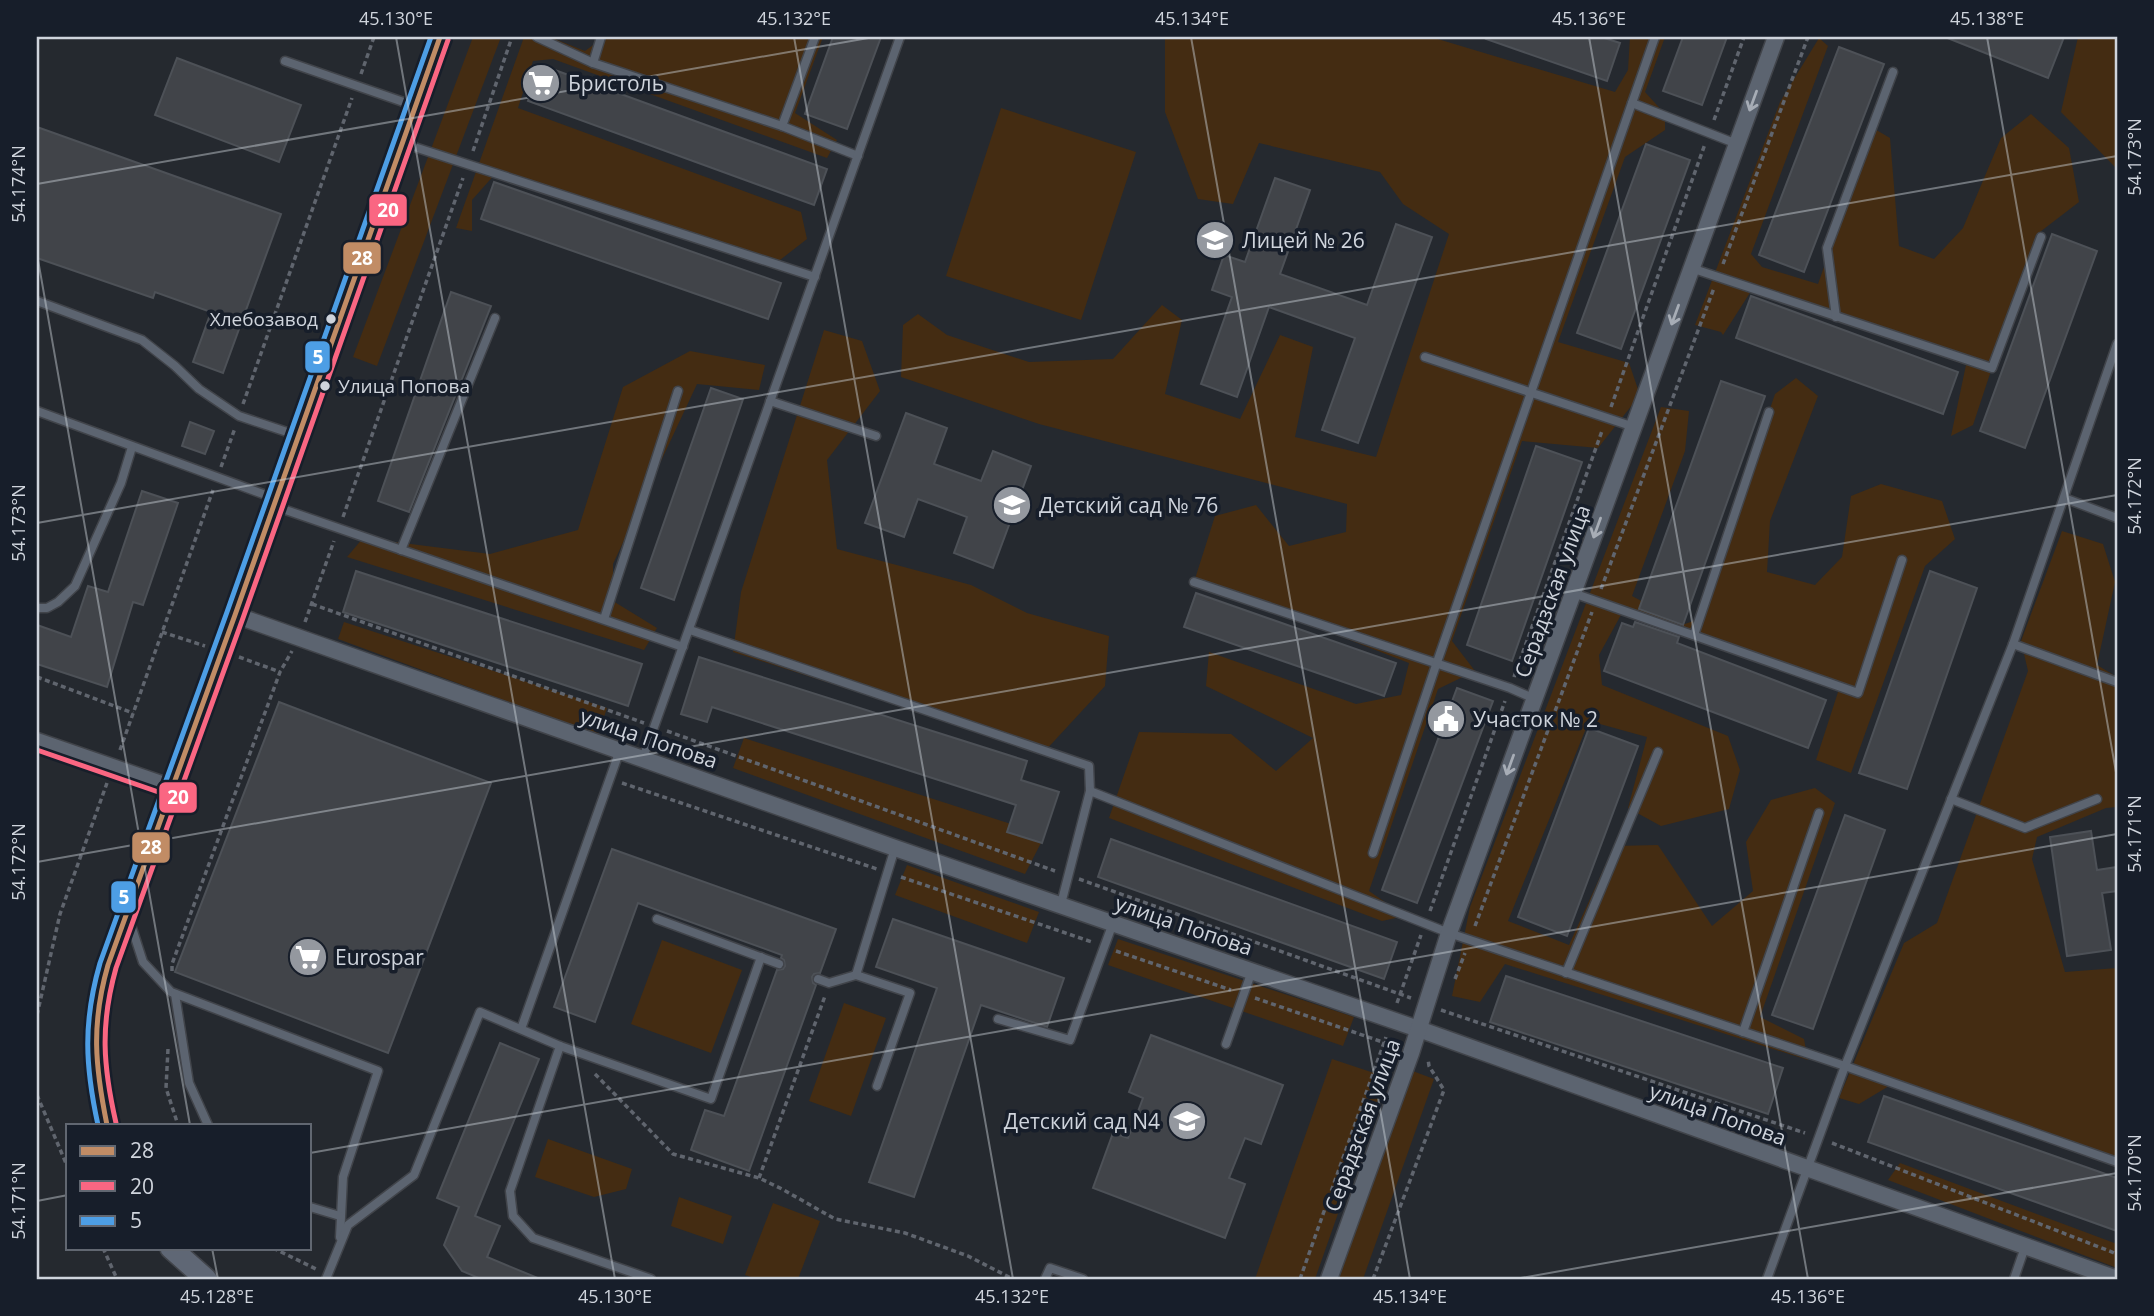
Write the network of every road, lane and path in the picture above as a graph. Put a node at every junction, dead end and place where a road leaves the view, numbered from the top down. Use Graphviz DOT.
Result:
graph roads {
  1 [pos="374,37"];
  2 [pos="440,37"];
  3 [pos="512,37"];
  4 [pos="537,37"];
  5 [pos="601,37"];
  6 [pos="815,37"];
  7 [pos="900,37"];
  8 [pos="1655,37"];
  9 [pos="1744,37"];
  10 [pos="1776,37"];
  11 [pos="1808,37"];
  12 [pos="285,61"];
  13 [pos="593,63"];
  14 [pos="1893,72"];
  15 [pos="357,86"];
  16 [pos="1632,103"];
  17 [pos="415,106"];
  18 [pos="782,126"];
  19 [pos="1709,133"];
  20 [pos="402,143"];
  21 [pos="1737,144"];
  22 [pos="858,156"];
  23 [pos="468,164"];
  24 [pos="2041,237"];
  25 [pos="1691,268"];
  26 [pos="815,277"];
  27 [pos="1718,277"];
  28 [pos="37,301"];
  29 [pos="1836,317"];
  30 [pos="495,318"];
  31 [pos="2117,344"];
  32 [pos="1425,357"];
  33 [pos="678,390"];
  34 [pos="1531,392"];
  35 [pos="770,401"];
  36 [pos="37,411"];
  37 [pos="1769,412"];
  38 [pos="239,416"];
  39 [pos="1606,418"];
  40 [pos="1634,427"];
  41 [pos="299,436"];
  42 [pos="876,436"];
  43 [pos="132,447"];
  44 [pos="217,479"];
  45 [pos="2064,498"];
  46 [pos="275,503"];
  47 [pos="2117,517"];
  48 [pos="339,528"];
  49 [pos="401,550"];
  50 [pos="1902,560"];
  51 [pos="1194,582"];
  52 [pos="1573,593"];
  53 [pos="1597,601"];
  54 [pos="312,604"];
  55 [pos="37,608"];
  56 [pos="235,615"];
  57 [pos="604,620"];
  58 [pos="690,630"];
  59 [pos="1694,635"];
  60 [pos="300,638"];
  61 [pos="2013,644"];
  62 [pos="683,647"];
  63 [pos="1436,665"];
  64 [pos="37,677"];
  65 [pos="2117,682"];
  66 [pos="1510,688"];
  67 [pos="1535,699"];
  68 [pos="132,713"];
  69 [pos="654,727"];
  70 [pos="37,741"];
  71 [pos="620,750"];
  72 [pos="1658,751"];
  73 [pos="643,758"];
  74 [pos="113,768"];
  75 [pos="610,778"];
  76 [pos="173,788"];
  77 [pos="1090,791"];
  78 [pos="1951,799"];
  79 [pos="2096,799"];
  80 [pos="1819,813"];
  81 [pos="895,848"];
  82 [pos="1373,853"];
  83 [pos="887,873"];
  84 [pos="1068,875"];
  85 [pos="1061,904"];
  86 [pos="127,913"];
  87 [pos="657,919"];
  88 [pos="1113,922"];
  89 [pos="1425,924"];
  90 [pos="1449,933"];
  91 [pos="1470,940"];
  92 [pos="1104,946"];
  93 [pos="761,957"];
  94 [pos="779,964"];
  95 [pos="1252,971"];
  96 [pos="1566,973"];
  97 [pos="856,975"];
  98 [pos="818,979"];
  99 [pos="829,983"];
  100 [pos="1452,987"];
  101 [pos="173,993"];
  102 [pos="1244,994"];
  103 [pos="1401,994"];
  104 [pos="1427,1005"];
  105 [pos="37,1015"];
  106 [pos="998,1019"];
  107 [pos="1391,1020"];
  108 [pos="522,1030"];
  109 [pos="1419,1030"];
  110 [pos="1743,1032"];
  111 [pos="1436,1036"];
  112 [pos="1384,1042"];
  113 [pos="1226,1044"];
  114 [pos="561,1046"];
  115 [pos="168,1047"];
  116 [pos="571,1049"];
  117 [pos="1845,1066"];
  118 [pos="877,1086"];
  119 [pos="37,1096"];
  120 [pos="107,1124"];
  121 [pos="178,1124"];
  122 [pos="208,1124"];
  123 [pos="1819,1138"];
  124 [pos="2117,1162"];
  125 [pos="66,1163"];
  126 [pos="1808,1169"];
  127 [pos="759,1178"];
  128 [pos="312,1208"];
  129 [pos="340,1216"];
  130 [pos="341,1244"];
  131 [pos="2025,1247"];
  132 [pos="104,1250"];
  133 [pos="173,1250"];
  134 [pos="277,1250"];
  135 [pos="2117,1254"];
  136 [pos="327,1277"];
  137 [pos="115,1279"];
  138 [pos="206,1279"];
  139 [pos="651,1279"];
  140 [pos="1013,1279"];
  141 [pos="1045,1279"];
  142 [pos="1083,1279"];
  143 [pos="1300,1279"];
  144 [pos="1328,1279"];
  145 [pos="1373,1279"];
  146 [pos="1767,1279"];
  147 [pos="2014,1279"];
  148 [pos="2116,1279"];
  1 -- 15 [label="path"];
  2 -- 17 [label="main road"];
  3 -- 23 [label="path"];
  4 -- 13 [label="lane"];
  5 -- 13 [label="lane"];
  6 -- 18 [label="lane"];
  7 -- 22 [label="lane"];
  8 -- 16 [label="lane"];
  9 -- 19 [label="path"];
  10 -- 21 [label="street, Серадзская улица, one-way"];
  11 -- 27 [label="path"];
  12 -- 15 [label="lane"];
  13 -- 18 [label="lane"];
  14 -- 29 [label="lane"];
  15 -- 17 [label="lane"];
  15 -- 38 [label="path"];
  16 -- 19 [label="lane"];
  16 -- 34 [label="lane"];
  17 -- 20 [label="main road"];
  18 -- 22 [label="lane"];
  19 -- 21 [label="lane"];
  19 -- 39 [label="path"];
  20 -- 23 [label="lane"];
  20 -- 41 [label="main road"];
  21 -- 25 [label="street, Серадзская улица"];
  22 -- 26 [label="lane"];
  23 -- 26 [label="lane"];
  23 -- 48 [label="path"];
  24 -- 29 [label="lane"];
  25 -- 27 [label="lane"];
  25 -- 40 [label="street, Серадзская улица, one-way"];
  26 -- 35 [label="lane"];
  27 -- 29 [label="lane"];
  27 -- 53 [label="path"];
  28 -- 38 [label="lane"];
  30 -- 49 [label="lane"];
  31 -- 45 [label="lane"];
  32 -- 34 [label="lane"];
  33 -- 57 [label="lane"];
  34 -- 39 [label="lane"];
  34 -- 63 [label="lane"];
  35 -- 42 [label="lane"];
  35 -- 58 [label="lane"];
  36 -- 43 [label="lane"];
  37 -- 59 [label="lane"];
  38 -- 41 [label="lane"];
  38 -- 44 [label="path"];
  39 -- 40 [label="lane"];
  39 -- 66 [label="path"];
  40 -- 52 [label="street, Серадзская улица, one-way"];
  41 -- 46 [label="main road"];
  43 -- 44 [label="lane"];
  43 -- 55 [label="lane"];
  44 -- 46 [label="lane"];
  44 -- 68 [label="path"];
  45 -- 47 [label="lane"];
  45 -- 61 [label="lane"];
  46 -- 48 [label="lane"];
  46 -- 56 [label="main road"];
  48 -- 49 [label="lane"];
  48 -- 54 [label="path"];
  49 -- 57 [label="lane"];
  50 -- 59 [label="lane"];
  51 -- 63 [label="lane"];
  52 -- 53 [label="lane"];
  52 -- 67 [label="street, Серадзская улица"];
  53 -- 59 [label="lane"];
  53 -- 91 [label="path"];
  54 -- 60 [label="path"];
  54 -- 69 [label="path"];
  56 -- 60 [label="street, улица Попова"];
  56 -- 76 [label="main road"];
  57 -- 62 [label="lane"];
  58 -- 62 [label="lane"];
  58 -- 77 [label="lane"];
  60 -- 71 [label="street, улица Попова"];
  60 -- 101 [label="path"];
  61 -- 65 [label="lane"];
  61 -- 78 [label="lane"];
  62 -- 69 [label="lane"];
  63 -- 66 [label="lane"];
  63 -- 82 [label="lane"];
  64 -- 68 [label="path"];
  66 -- 67 [label="lane"];
  66 -- 89 [label="path"];
  67 -- 90 [label="street, Серадзская улица, one-way"];
  68 -- 74 [label="path"];
  69 -- 73 [label="lane"];
  69 -- 84 [label="path"];
  70 -- 74 [label="street"];
  71 -- 73 [label="street, улица Попова"];
  71 -- 75 [label="lane"];
  72 -- 96 [label="lane"];
  73 -- 81 [label="street, улица Попова"];
  74 -- 76 [label="street"];
  74 -- 105 [label="path"];
  75 -- 83 [label="path"];
  75 -- 108 [label="lane"];
  76 -- 86 [label="main road"];
  77 -- 84 [label="lane"];
  77 -- 89 [label="lane"];
  78 -- 79 [label="lane"];
  78 -- 117 [label="lane"];
  80 -- 110 [label="lane"];
  81 -- 83 [label="lane"];
  81 -- 85 [label="street, улица Попова"];
  83 -- 92 [label="path"];
  83 -- 97 [label="lane"];
  84 -- 85 [label="lane"];
  84 -- 103 [label="path"];
  85 -- 88 [label="street, улица Попова"];
  86 -- 101 [label="lane"];
  86 -- 120 [label="main road"];
  87 -- 93 [label="lane"];
  88 -- 92 [label="lane"];
  88 -- 95 [label="street, улица Попова"];
  89 -- 90 [label="lane"];
  89 -- 103 [label="path"];
  90 -- 91 [label="lane"];
  90 -- 104 [label="street, Серадзская улица"];
  91 -- 96 [label="lane"];
  91 -- 100 [label="path"];
  92 -- 102 [label="path"];
  92 -- 106 [label="lane"];
  93 -- 94 [label="lane"];
  93 -- 116 [label="lane"];
  95 -- 102 [label="lane"];
  95 -- 107 [label="street, улица Попова"];
  96 -- 110 [label="lane"];
  97 -- 99 [label="lane"];
  97 -- 118 [label="lane"];
  98 -- 99 [label="lane"];
  99 -- 127 [label="path"];
  101 -- 122 [label="lane"];
  101 -- 129 [label="lane"];
  102 -- 112 [label="path"];
  102 -- 113 [label="lane"];
  103 -- 104 [label="path"];
  103 -- 107 [label="path"];
  104 -- 109 [label="street, Серадзская улица"];
  104 -- 123 [label="path"];
  107 -- 109 [label="street, улица Попова"];
  107 -- 112 [label="path"];
  108 -- 114 [label="lane"];
  108 -- 130 [label="lane"];
  109 -- 111 [label="street, улица Попова"];
  109 -- 144 [label="street, Серадзская улица"];
  110 -- 117 [label="lane"];
  111 -- 126 [label="street, улица Попова"];
  111 -- 145 [label="path"];
  112 -- 143 [label="path"];
  114 -- 116 [label="lane"];
  114 -- 139 [label="lane"];
  115 -- 121 [label="path"];
  116 -- 127 [label="path"];
  117 -- 123 [label="lane"];
  117 -- 124 [label="lane"];
  119 -- 125 [label="path"];
  123 -- 126 [label="lane"];
  123 -- 135 [label="path"];
  126 -- 131 [label="street, улица Попова"];
  126 -- 146 [label="lane"];
  127 -- 140 [label="path"];
  128 -- 129 [label="lane"];
  129 -- 130 [label="lane"];
  130 -- 136 [label="lane"];
  131 -- 147 [label="lane"];
  131 -- 148 [label="street, улица Попова"];
  132 -- 137 [label="path"];
  133 -- 138 [label="main road"];
  134 -- 136 [label="path"];
  141 -- 142 [label="lane"];
}
